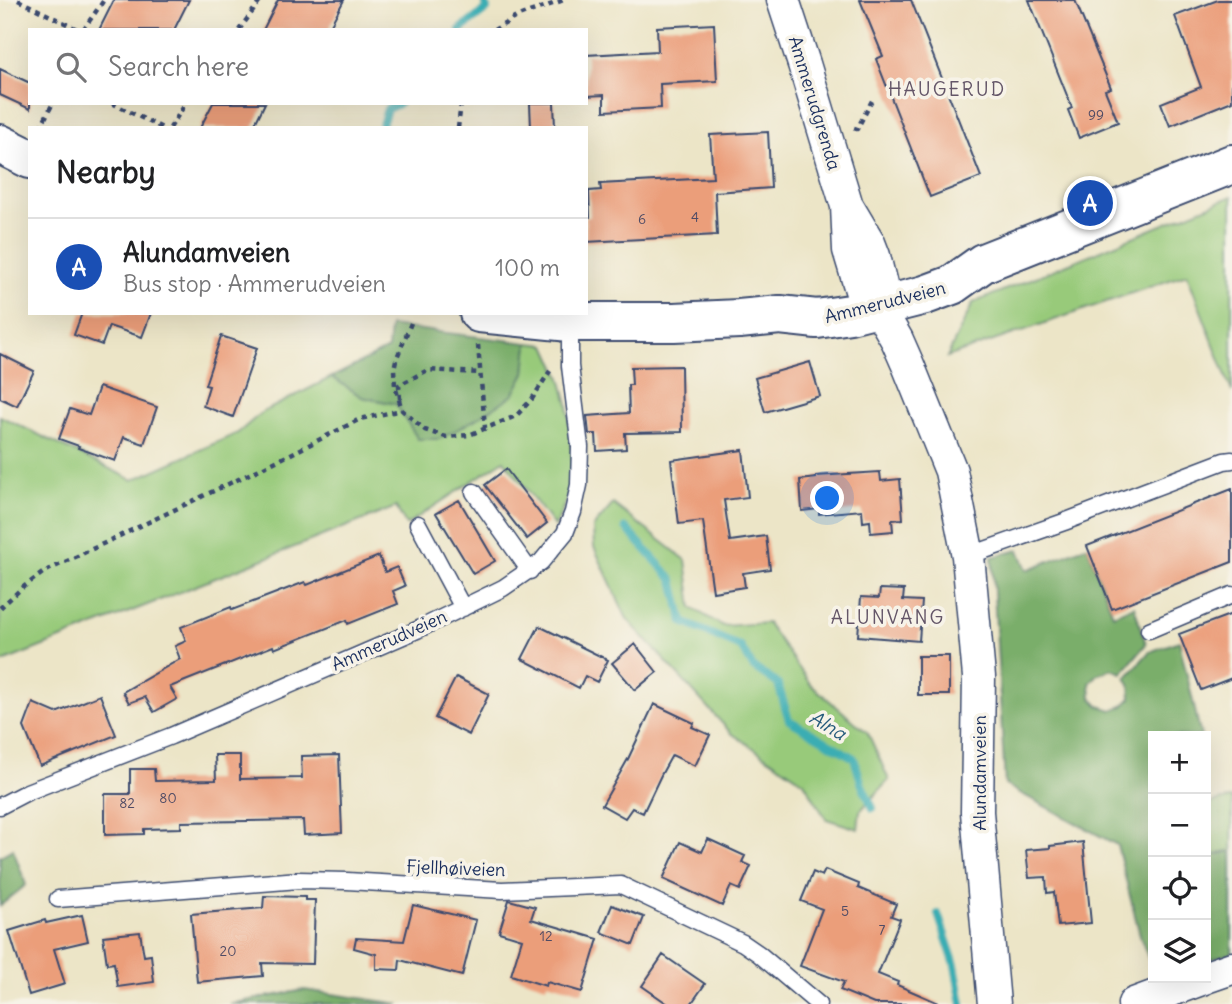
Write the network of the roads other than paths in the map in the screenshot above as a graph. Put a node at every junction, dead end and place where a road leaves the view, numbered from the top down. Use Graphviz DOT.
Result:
graph roads {
  1 [pos="783,0"];
  2 [pos="0,144"];
  3 [pos="28,158"];
  4 [pos="1232,164"];
  5 [pos="847,206"];
  6 [pos="873,294"];
  7 [pos="478,327"];
  8 [pos="570,331"];
  9 [pos="1232,460"];
  10 [pos="474,492"];
  11 [pos="418,524"];
  12 [pos="968,556"];
  13 [pos="530,571"];
  14 [pos="1232,595"];
  15 [pos="463,607"];
  16 [pos="1149,629"];
  17 [pos="0,806"];
  18 [pos="58,899"];
  19 [pos="1232,968"];
  20 [pos="1211,975"];
  21 [pos="1189,983"];
  22 [pos="818,1004"];
  23 [pos="993,1004"];
  24 [pos="1133,1004"];
  1 -- 5 [label="street, Ammerudgrenda"];
  2 -- 3 [label="street"];
  4 -- 6 [label="street, Ammerudveien"];
  5 -- 6 [label="street, Alundamveien"];
  6 -- 8 [label="street, Ammerudveien"];
  6 -- 12 [label="street, Alundamveien"];
  7 -- 8 [label="street, Ammerudveien"];
  8 -- 13 [label="lane, Ammerudveien"];
  9 -- 12 [label="lane"];
  10 -- 13 [label="lane"];
  11 -- 15 [label="lane"];
  12 -- 23 [label="street, Alundamveien"];
  13 -- 15 [label="lane, Ammerudveien"];
  14 -- 16 [label="lane"];
  15 -- 17 [label="lane, Ammerudveien"];
  18 -- 22 [label="lane, Fjellhøiveien"];
  19 -- 20 [label="street"];
  21 -- 24 [label="street"];
}
